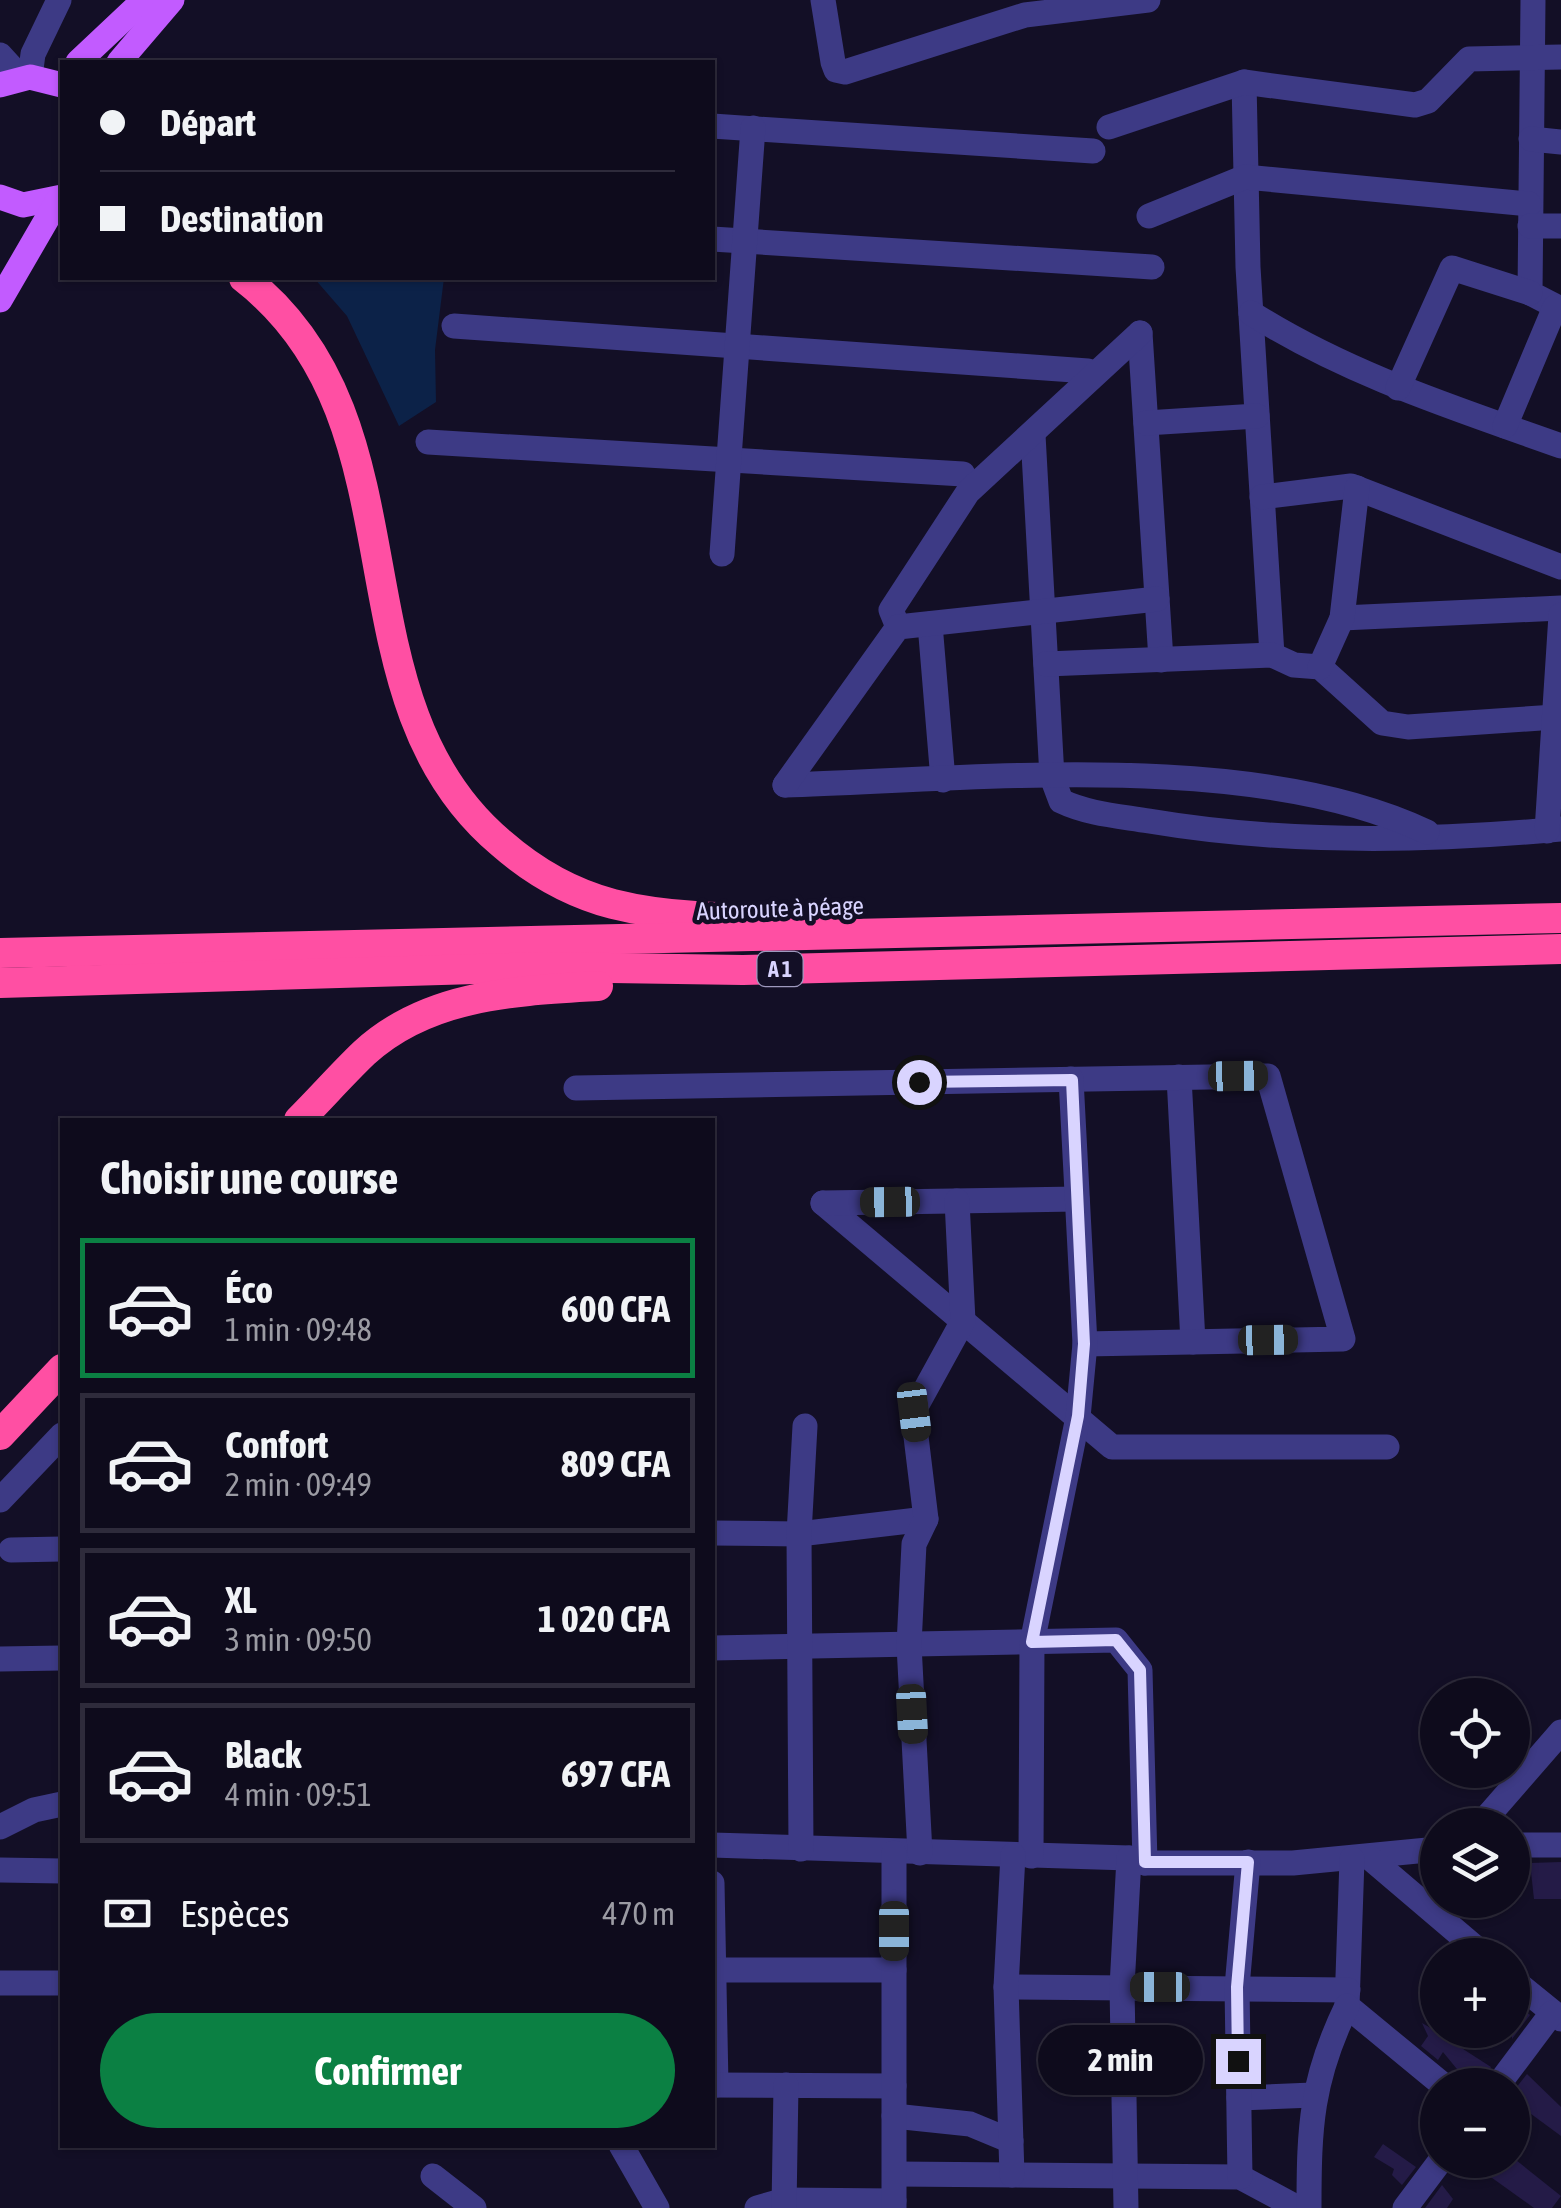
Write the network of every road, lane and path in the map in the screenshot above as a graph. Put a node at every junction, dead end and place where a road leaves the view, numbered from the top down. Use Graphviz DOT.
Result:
graph roads {
  1 [pos="59,0"];
  2 [pos="144,0"];
  3 [pos="172,0"];
  4 [pos="823,0"];
  5 [pos="1148,0"];
  6 [pos="1532,0"];
  7 [pos="1085,3"];
  8 [pos="1024,8"];
  9 [pos="0,55"];
  10 [pos="1532,56"];
  11 [pos="1561,57"];
  12 [pos="80,60"];
  13 [pos="121,60"];
  14 [pos="39,80"];
  15 [pos="1244,82"];
  16 [pos="715,126"];
  17 [pos="753,128"];
  18 [pos="1109,128"];
  19 [pos="1531,139"];
  20 [pos="1561,142"];
  21 [pos="1092,151"];
  22 [pos="1245,177"];
  23 [pos="0,197"];
  24 [pos="60,199"];
  25 [pos="1530,215"];
  26 [pos="1149,216"];
  27 [pos="1561,226"];
  28 [pos="715,239"];
  29 [pos="743,241"];
  30 [pos="1152,267"];
  31 [pos="247,280"];
  32 [pos="1530,293"];
  33 [pos="0,300"];
  34 [pos="1558,308"];
  35 [pos="1251,313"];
  36 [pos="454,326"];
  37 [pos="735,346"];
  38 [pos="1088,371"];
  39 [pos="1398,388"];
  40 [pos="1257,416"];
  41 [pos="1146,423"];
  42 [pos="1506,426"];
  43 [pos="1033,435"];
  44 [pos="428,442"];
  45 [pos="1561,446"];
  46 [pos="729,459"];
  47 [pos="962,474"];
  48 [pos="1357,488"];
  49 [pos="1262,497"];
  50 [pos="722,554"];
  51 [pos="1561,567"];
  52 [pos="1157,599"];
  53 [pos="1043,611"];
  54 [pos="1561,612"];
  55 [pos="1342,618"];
  56 [pos="930,624"];
  57 [pos="898,627"];
  58 [pos="1272,655"];
  59 [pos="1161,660"];
  60 [pos="1046,664"];
  61 [pos="1320,667"];
  62 [pos="1554,717"];
  63 [pos="1052,777"];
  64 [pos="943,780"];
  65 [pos="1554,830"];
  66 [pos="1434,835"];
  67 [pos="1561,918"];
  68 [pos="944,932"];
  69 [pos="1561,949"];
  70 [pos="0,954"];
  71 [pos="743,970"];
  72 [pos="0,983"];
  73 [pos="1180,1077"];
  74 [pos="1072,1080"];
  75 [pos="576,1088"];
  76 [pos="302,1118"];
  77 [pos="1077,1199"];
  78 [pos="958,1202"];
  79 [pos="963,1322"];
  80 [pos="1194,1342"];
  81 [pos="1084,1344"];
  82 [pos="60,1371"];
  83 [pos="1078,1416"];
  84 [pos="805,1426"];
  85 [pos="0,1435"];
  86 [pos="60,1436"];
  87 [pos="1387,1447"];
  88 [pos="0,1500"];
  89 [pos="926,1519"];
  90 [pos="715,1533"];
  91 [pos="799,1534"];
  92 [pos="60,1549"];
  93 [pos="11,1550"];
  94 [pos="1032,1642"];
  95 [pos="908,1645"];
  96 [pos="800,1647"];
  97 [pos="715,1648"];
  98 [pos="60,1658"];
  99 [pos="0,1659"];
  100 [pos="1561,1732"];
  101 [pos="60,1804"];
  102 [pos="1495,1808"];
  103 [pos="0,1827"];
  104 [pos="715,1845"];
  105 [pos="1530,1845"];
  106 [pos="1561,1845"];
  107 [pos="801,1849"];
  108 [pos="1420,1850"];
  109 [pos="907,1853"];
  110 [pos="1022,1856"];
  111 [pos="1361,1858"];
  112 [pos="1137,1860"];
  113 [pos="1248,1862"];
  114 [pos="0,1870"];
  115 [pos="60,1871"];
  116 [pos="1462,1938"];
  117 [pos="715,1970"];
  118 [pos="894,1970"];
  119 [pos="60,1982"];
  120 [pos="0,1983"];
  121 [pos="1006,1987"];
  122 [pos="1122,1987"];
  123 [pos="1237,1987"];
  124 [pos="1530,1994"];
  125 [pos="1348,1998"];
  126 [pos="1557,2016"];
  127 [pos="1424,2068"];
  128 [pos="1513,2068"];
  129 [pos="715,2085"];
  130 [pos="786,2086"];
  131 [pos="894,2086"];
  132 [pos="1313,2096"];
  133 [pos="1239,2098"];
  134 [pos="894,2116"];
  135 [pos="1011,2141"];
  136 [pos="624,2148"];
  137 [pos="895,2174"];
  138 [pos="1012,2175"];
  139 [pos="433,2176"];
  140 [pos="1128,2176"];
  141 [pos="1240,2177"];
  142 [pos="1428,2178"];
  143 [pos="785,2204"];
  144 [pos="894,2205"];
  145 [pos="474,2208"];
  146 [pos="656,2208"];
  147 [pos="757,2208"];
  148 [pos="1126,2208"];
  149 [pos="1298,2208"];
  150 [pos="1309,2208"];
  151 [pos="1405,2208"];
  1 -- 14 [label="street"];
  2 -- 12 [label="main road"];
  3 -- 13 [label="main road"];
  4 -- 8 [label="street"];
  5 -- 7 [label="street"];
  6 -- 10 [label="street"];
  7 -- 8 [label="street"];
  9 -- 14 [label="street"];
  10 -- 11 [label="street"];
  10 -- 15 [label="street"];
  10 -- 19 [label="street"];
  15 -- 18 [label="street"];
  15 -- 22 [label="street"];
  16 -- 17 [label="street"];
  17 -- 21 [label="street"];
  17 -- 29 [label="street"];
  19 -- 20 [label="street"];
  19 -- 25 [label="street"];
  22 -- 25 [label="street"];
  22 -- 26 [label="street"];
  22 -- 35 [label="street"];
  23 -- 24 [label="main road"];
  24 -- 33 [label="main road"];
  25 -- 27 [label="street"];
  25 -- 32 [label="street"];
  28 -- 29 [label="street"];
  29 -- 30 [label="street"];
  29 -- 37 [label="street"];
  31 -- 68 [label="highway"];
  32 -- 34 [label="street"];
  32 -- 39 [label="street"];
  34 -- 42 [label="street"];
  35 -- 39 [label="street"];
  35 -- 40 [label="street"];
  36 -- 37 [label="street"];
  37 -- 38 [label="street"];
  37 -- 46 [label="street"];
  39 -- 42 [label="street"];
  40 -- 41 [label="street"];
  40 -- 49 [label="street"];
  41 -- 43 [label="street"];
  41 -- 52 [label="street"];
  42 -- 45 [label="street"];
  43 -- 53 [label="street"];
  43 -- 57 [label="street"];
  44 -- 46 [label="street"];
  46 -- 47 [label="street"];
  46 -- 50 [label="street"];
  48 -- 49 [label="street"];
  48 -- 51 [label="street"];
  48 -- 55 [label="street"];
  49 -- 58 [label="street"];
  52 -- 53 [label="street"];
  52 -- 59 [label="street"];
  53 -- 56 [label="street"];
  53 -- 60 [label="street"];
  54 -- 55 [label="street"];
  54 -- 62 [label="street"];
  55 -- 61 [label="street"];
  56 -- 57 [label="street"];
  56 -- 64 [label="street"];
  57 -- 64 [label="street"];
  58 -- 59 [label="street"];
  58 -- 61 [label="street"];
  59 -- 60 [label="street"];
  60 -- 63 [label="street"];
  61 -- 62 [label="street"];
  62 -- 65 [label="street"];
  63 -- 64 [label="street"];
  63 -- 66 [label="street"];
  63 -- 66 [label="street"];
  65 -- 66 [label="street"];
  67 -- 68 [label="highway, Autoroute à péage / A 1"];
  68 -- 70 [label="highway, Autoroute à péage / A 1"];
  69 -- 71 [label="highway, A 1"];
  71 -- 72 [label="highway, A 1"];
  71 -- 76 [label="highway"];
  73 -- 74 [label="street"];
  73 -- 80 [label="street"];
  73 -- 80 [label="street"];
  74 -- 75 [label="street"];
  74 -- 77 [label="street"];
  77 -- 78 [label="street"];
  77 -- 81 [label="street"];
  78 -- 79 [label="street"];
  78 -- 79 [label="street"];
  79 -- 83 [label="street"];
  79 -- 89 [label="street"];
  80 -- 81 [label="street"];
  81 -- 83 [label="street"];
  82 -- 85 [label="highway"];
  83 -- 87 [label="street"];
  83 -- 94 [label="street"];
  84 -- 91 [label="street"];
  86 -- 88 [label="street"];
  89 -- 91 [label="street"];
  89 -- 95 [label="street"];
  90 -- 91 [label="street"];
  91 -- 96 [label="street"];
  92 -- 93 [label="street"];
  94 -- 95 [label="street"];
  94 -- 110 [label="street"];
  94 -- 112 [label="street"];
  95 -- 96 [label="street"];
  95 -- 109 [label="street"];
  96 -- 97 [label="street"];
  96 -- 107 [label="street"];
  98 -- 99 [label="street"];
  100 -- 102 [label="street"];
  101 -- 103 [label="street"];
  104 -- 107 [label="street"];
  105 -- 106 [label="street"];
  107 -- 109 [label="street"];
  108 -- 111 [label="street"];
  109 -- 110 [label="street"];
  109 -- 118 [label="street"];
  110 -- 112 [label="street"];
  110 -- 121 [label="street"];
  111 -- 113 [label="street"];
  111 -- 116 [label="street"];
  111 -- 125 [label="street"];
  112 -- 113 [label="street"];
  112 -- 122 [label="street"];
  113 -- 123 [label="street"];
  114 -- 115 [label="street"];
  117 -- 118 [label="street"];
  118 -- 131 [label="street"];
  119 -- 120 [label="street"];
  121 -- 122 [label="street"];
  121 -- 135 [label="street"];
  122 -- 123 [label="street"];
  122 -- 140 [label="street"];
  123 -- 125 [label="street"];
  123 -- 133 [label="street"];
  124 -- 126 [label="street"];
  125 -- 127 [label="street"];
  125 -- 132 [label="street"];
  126 -- 128 [label="street"];
  129 -- 130 [label="street"];
  130 -- 131 [label="street"];
  130 -- 143 [label="street"];
  131 -- 134 [label="street"];
  132 -- 133 [label="street"];
  132 -- 150 [label="street"];
  133 -- 141 [label="street"];
  134 -- 135 [label="street"];
  134 -- 137 [label="street"];
  135 -- 138 [label="street"];
  136 -- 146 [label="street"];
  137 -- 138 [label="street"];
  137 -- 144 [label="street"];
  138 -- 140 [label="street"];
  139 -- 145 [label="street"];
  140 -- 141 [label="street"];
  140 -- 148 [label="street"];
  141 -- 149 [label="street"];
  142 -- 151 [label="street"];
  143 -- 144 [label="street"];
  143 -- 147 [label="street"];
}
